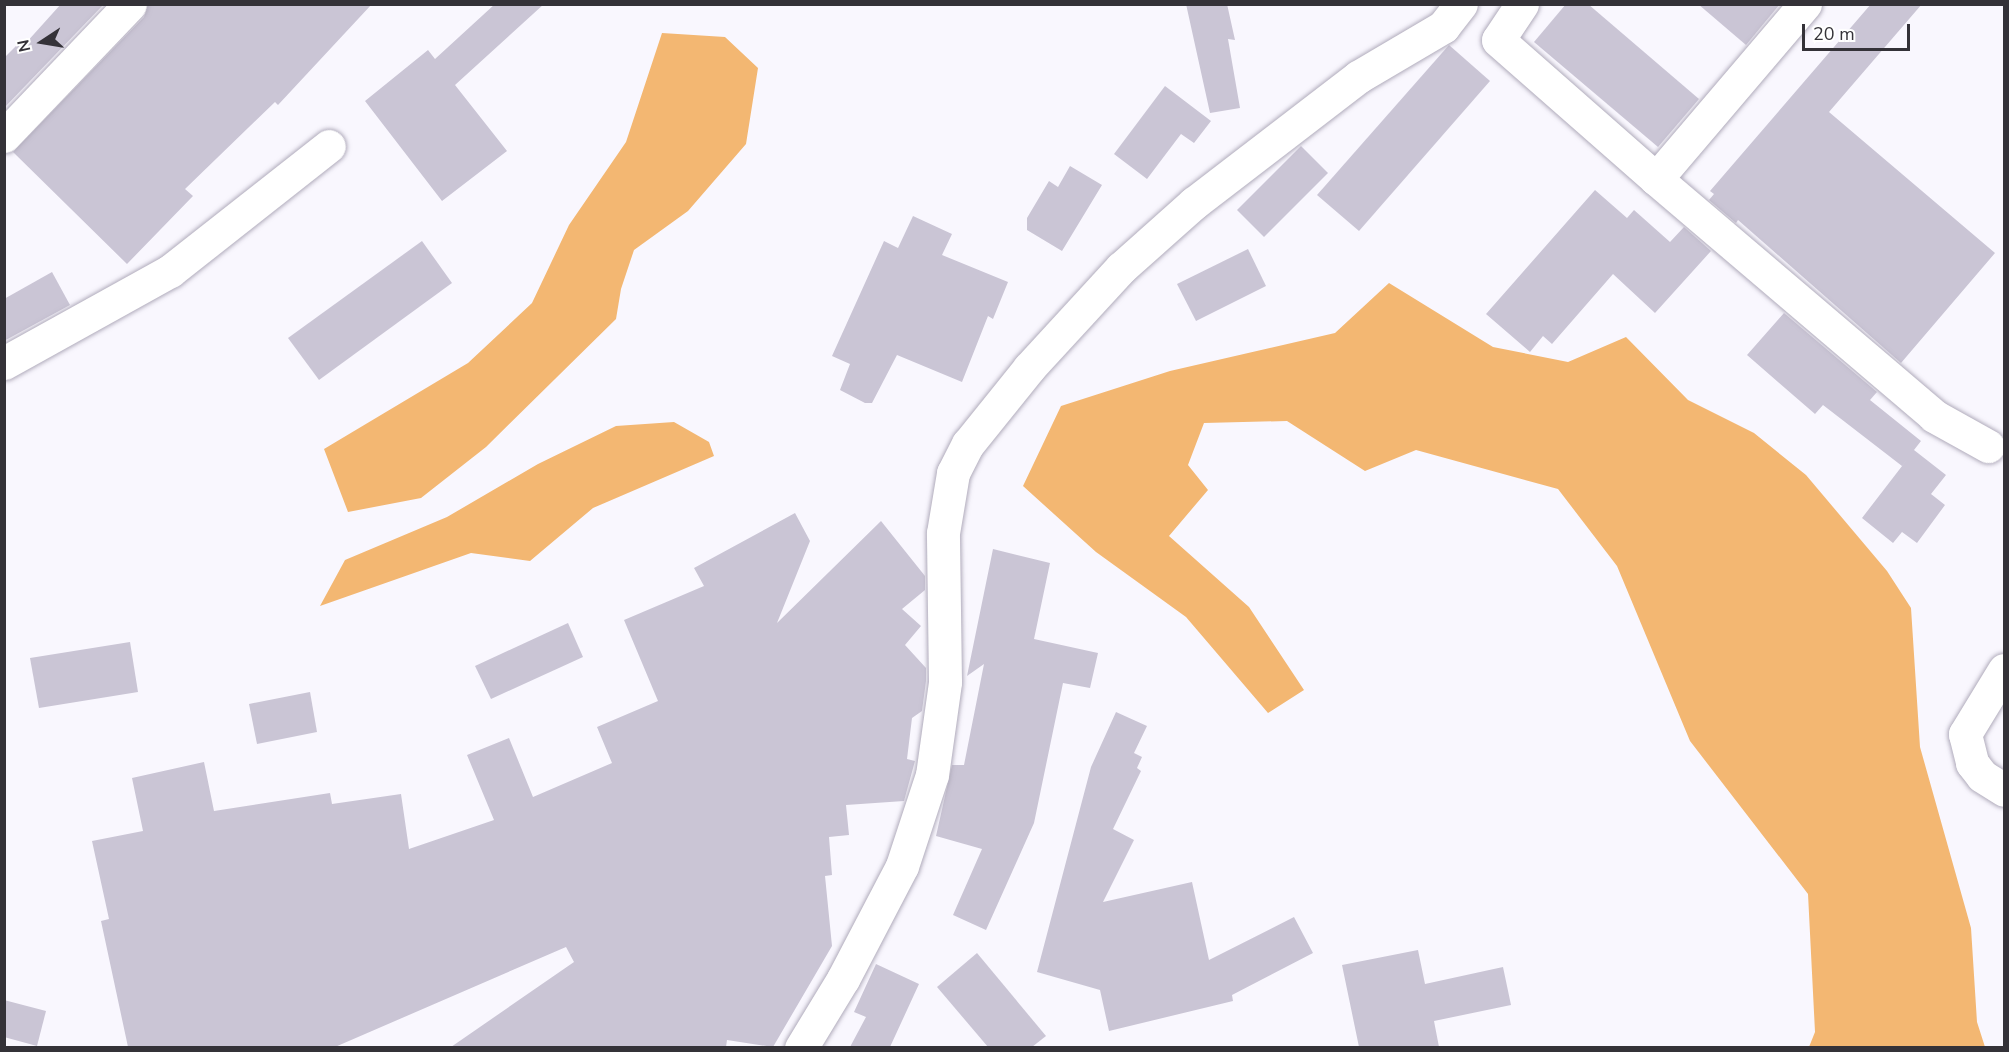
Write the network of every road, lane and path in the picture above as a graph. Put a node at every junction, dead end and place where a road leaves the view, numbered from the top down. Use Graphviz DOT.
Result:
graph roads {
  1 [pos="130,4"];
  2 [pos="1461,4"];
  3 [pos="1522,4"];
  4 [pos="1805,4"];
  5 [pos="4,136"];
  6 [pos="329,146"];
  7 [pos="1656,179"];
  8 [pos="4,363"];
  9 [pos="1999,442"];
  10 [pos="2004,670"];
  11 [pos="2004,790"];
  12 [pos="801,1047"];
  1 -- 5 [label="street"];
  2 -- 12 [label="street"];
  3 -- 7 [label="street"];
  4 -- 7 [label="street"];
  6 -- 8 [label="street"];
  7 -- 9 [label="street"];
  10 -- 11 [label="street"];
}
